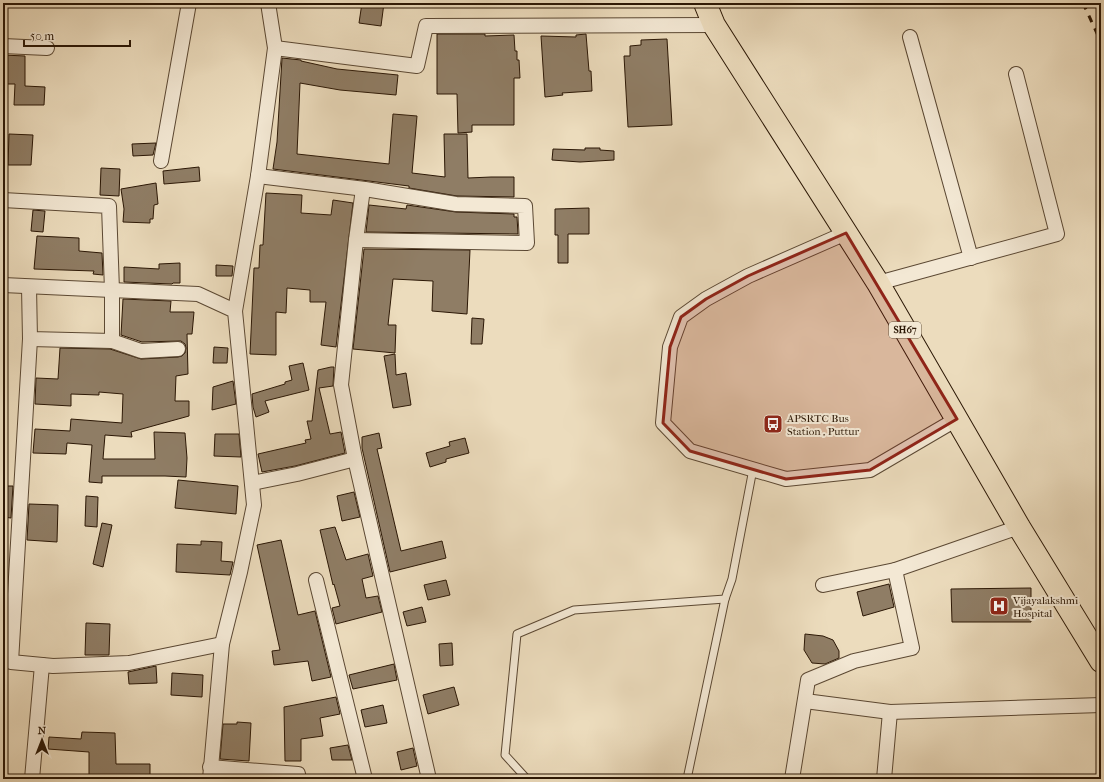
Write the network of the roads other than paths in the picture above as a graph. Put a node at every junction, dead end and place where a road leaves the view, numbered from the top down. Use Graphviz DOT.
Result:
graph roads {
  1 [pos="189,3"];
  2 [pos="268,3"];
  3 [pos="705,3"];
  4 [pos="714,25"];
  5 [pos="910,38"];
  6 [pos="3,46"];
  7 [pos="47,48"];
  8 [pos="275,48"];
  9 [pos="1016,74"];
  10 [pos="161,161"];
  11 [pos="258,176"];
  12 [pos="363,189"];
  13 [pos="3,200"];
  14 [pos="846,233"];
  15 [pos="356,240"];
  16 [pos="970,258"];
  17 [pos="878,283"];
  18 [pos="3,285"];
  19 [pos="29,287"];
  20 [pos="112,290"];
  21 [pos="235,311"];
  22 [pos="30,340"];
  23 [pos="112,341"];
  24 [pos="178,349"];
  25 [pos="957,419"];
  26 [pos="355,459"];
  27 [pos="754,469"];
  28 [pos="252,482"];
  29 [pos="1019,527"];
  30 [pos="895,570"];
  31 [pos="316,580"];
  32 [pos="823,585"];
  33 [pos="725,599"];
  34 [pos="222,644"];
  35 [pos="1101,661"];
  36 [pos="42,665"];
  37 [pos="805,701"];
  38 [pos="1101,705"];
  39 [pos="890,712"];
  40 [pos="210,773"];
  41 [pos="32,779"];
  42 [pos="299,779"];
  43 [pos="365,779"];
  44 [pos="430,779"];
  45 [pos="527,779"];
  46 [pos="687,779"];
  47 [pos="792,779"];
  48 [pos="884,779"];
  1 -- 10 [label="street"];
  2 -- 8 [label="street"];
  3 -- 4 [label="main road, SH67"];
  4 -- 8 [label="street"];
  4 -- 14 [label="main road, SH67"];
  5 -- 16 [label="street"];
  6 -- 7 [label="street"];
  8 -- 11 [label="street"];
  9 -- 16 [label="street"];
  11 -- 12 [label="street"];
  11 -- 21 [label="street"];
  12 -- 15 [label="street"];
  12 -- 15 [label="street"];
  13 -- 20 [label="street"];
  14 -- 17 [label="main road, SH67"];
  14 -- 27 [label="street"];
  15 -- 26 [label="street"];
  16 -- 17 [label="street"];
  17 -- 25 [label="main road, SH67"];
  18 -- 19 [label="street"];
  19 -- 20 [label="street"];
  19 -- 22 [label="street"];
  20 -- 21 [label="street"];
  20 -- 23 [label="street"];
  21 -- 28 [label="street"];
  22 -- 23 [label="street"];
  22 -- 36 [label="street"];
  23 -- 24 [label="street"];
  25 -- 27 [label="street"];
  25 -- 29 [label="main road, SH67"];
  26 -- 28 [label="street"];
  26 -- 44 [label="street"];
  27 -- 33 [label="lane"];
  28 -- 34 [label="street"];
  29 -- 30 [label="street"];
  29 -- 35 [label="main road, SH67"];
  30 -- 32 [label="street"];
  30 -- 37 [label="street"];
  31 -- 43 [label="street"];
  33 -- 45 [label="lane"];
  33 -- 46 [label="lane"];
  34 -- 36 [label="street"];
  34 -- 40 [label="street"];
  36 -- 41 [label="street"];
  37 -- 39 [label="street"];
  37 -- 47 [label="street"];
  38 -- 39 [label="street"];
  39 -- 48 [label="street"];
  40 -- 42 [label="street"];
}
